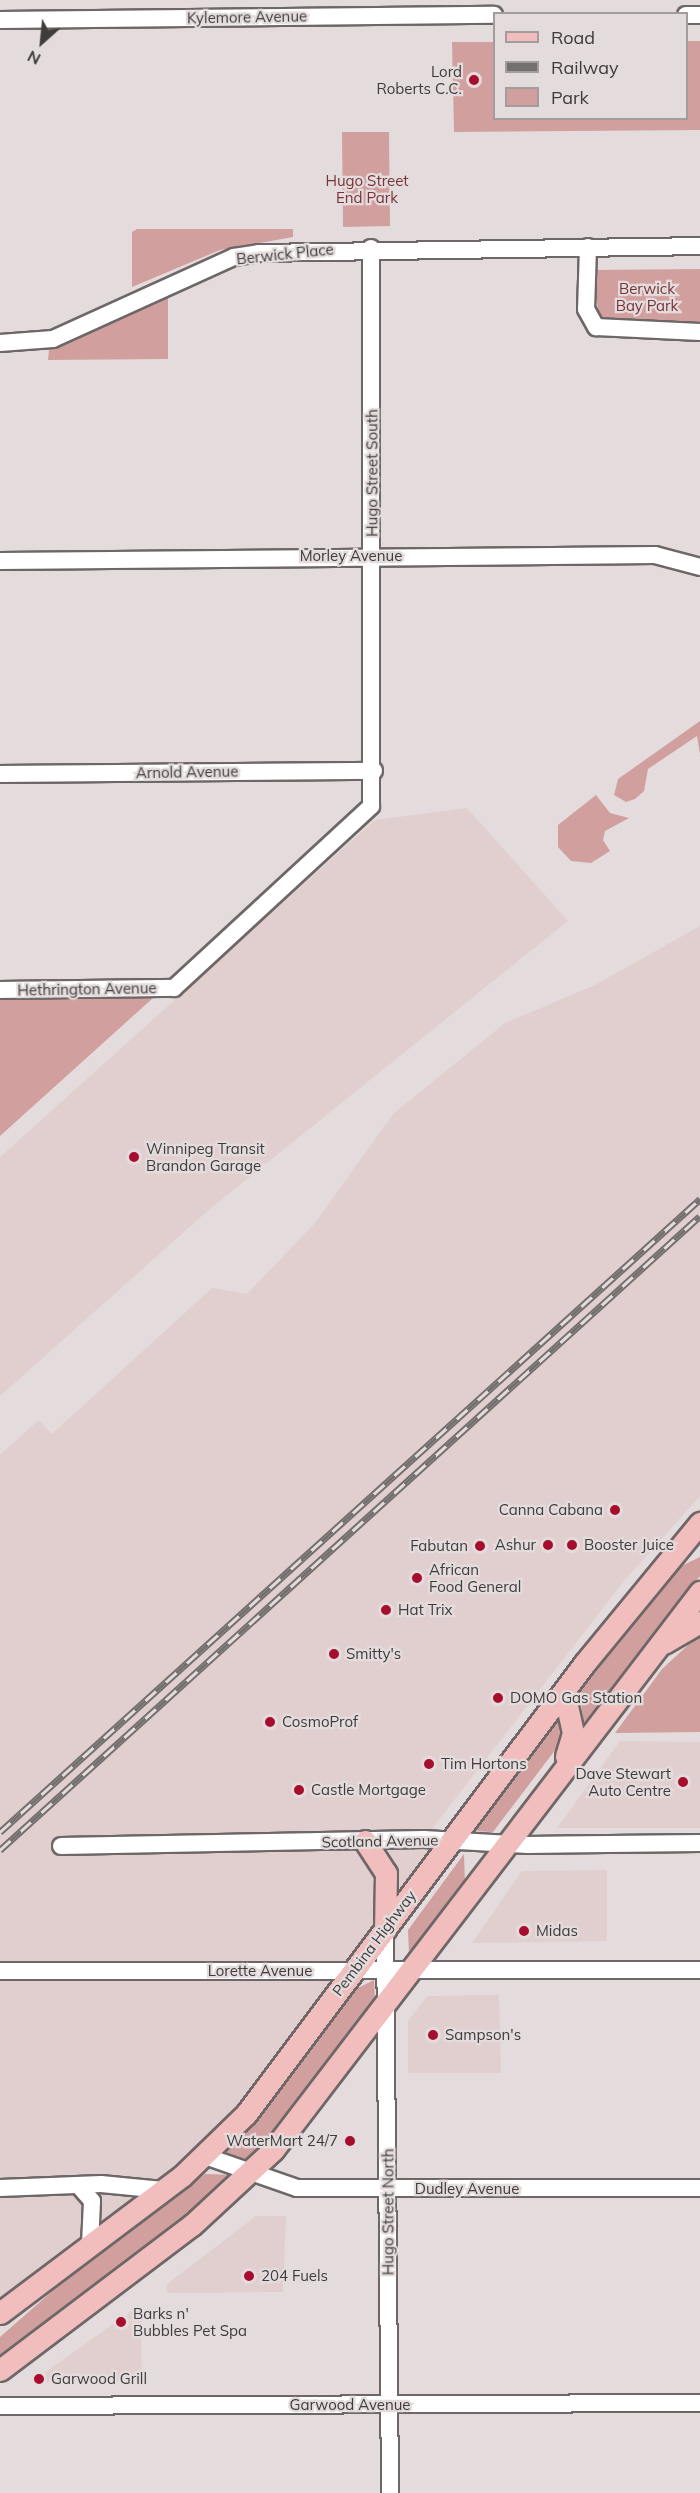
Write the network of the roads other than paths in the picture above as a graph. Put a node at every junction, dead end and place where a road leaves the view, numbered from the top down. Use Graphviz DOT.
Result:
graph roads {
  1 [pos="493,15"];
  2 [pos="0,20"];
  3 [pos="700,246"];
  4 [pos="588,247"];
  5 [pos="371,248"];
  6 [pos="700,332"];
  7 [pos="0,343"];
  8 [pos="373,556"];
  9 [pos="0,561"];
  10 [pos="700,567"];
  11 [pos="374,771"];
  12 [pos="0,774"];
  13 [pos="174,988"];
  14 [pos="0,990"];
  15 [pos="700,1524"];
  16 [pos="700,1592"];
  17 [pos="700,1622"];
  18 [pos="651,1651"];
  19 [pos="564,1692"];
  20 [pos="563,1768"];
  21 [pos="365,1840"];
  22 [pos="452,1840"];
  23 [pos="700,1843"];
  24 [pos="504,1845"];
  25 [pos="61,1846"];
  26 [pos="385,1930"];
  27 [pos="355,1970"];
  28 [pos="700,1970"];
  29 [pos="0,1971"];
  30 [pos="386,1971"];
  31 [pos="407,1972"];
  32 [pos="385,2003"];
  33 [pos="205,2156"];
  34 [pos="251,2172"];
  35 [pos="79,2186"];
  36 [pos="0,2188"];
  37 [pos="700,2188"];
  38 [pos="163,2190"];
  39 [pos="387,2190"];
  40 [pos="90,2245"];
  41 [pos="0,2313"];
  42 [pos="0,2370"];
  43 [pos="700,2403"];
  44 [pos="389,2405"];
  45 [pos="0,2406"];
  46 [pos="390,2493"];
  1 -- 2 [label="street, Kylemore Avenue"];
  3 -- 4 [label="street, Berwick Place"];
  4 -- 5 [label="street, Berwick Place"];
  4 -- 6 [label="street"];
  5 -- 7 [label="street, Berwick Place"];
  5 -- 8 [label="street, Hugo Street South"];
  8 -- 9 [label="street, Morley Avenue"];
  8 -- 10 [label="street, Morley Avenue"];
  8 -- 11 [label="street, Hugo Street South"];
  11 -- 12 [label="street, Arnold Avenue"];
  11 -- 13 [label="street, Hugo Street South"];
  13 -- 14 [label="street, Hethrington Avenue"];
  15 -- 19 [label="main road, Pembina Highway"];
  16 -- 18 [label="main road"];
  17 -- 18 [label="main road"];
  18 -- 20 [label="main road"];
  19 -- 20 [label="main road"];
  19 -- 22 [label="main road, Pembina Highway"];
  20 -- 24 [label="main road"];
  21 -- 22 [label="street, Scotland Avenue"];
  21 -- 25 [label="street, Scotland Avenue"];
  21 -- 26 [label="main road"];
  22 -- 24 [label="street, Scotland Avenue"];
  22 -- 26 [label="main road, Pembina Highway"];
  23 -- 24 [label="street, Scotland Avenue"];
  24 -- 31 [label="main road"];
  26 -- 27 [label="main road, Pembina Highway"];
  26 -- 30 [label="street, Hugo Street North"];
  27 -- 29 [label="street, Lorette Avenue"];
  27 -- 30 [label="street, Lorette Avenue"];
  27 -- 33 [label="main road, Pembina Highway"];
  28 -- 31 [label="street, Lorette Avenue"];
  30 -- 31 [label="street, Lorette Avenue"];
  30 -- 32 [label="street, Hugo Street North"];
  31 -- 32 [label="main road"];
  32 -- 34 [label="main road"];
  32 -- 39 [label="street, Hugo Street North"];
  33 -- 34 [label="street, Dudley Avenue"];
  33 -- 38 [label="main road, Pembina Highway"];
  34 -- 39 [label="street, Dudley Avenue"];
  34 -- 42 [label="main road"];
  35 -- 36 [label="street"];
  35 -- 38 [label="street"];
  35 -- 40 [label="street"];
  37 -- 39 [label="street, Dudley Avenue"];
  38 -- 40 [label="main road, Pembina Highway"];
  39 -- 44 [label="street, Hugo Street North"];
  40 -- 41 [label="main road, Pembina Highway"];
  43 -- 44 [label="street, Garwood Avenue"];
  44 -- 45 [label="street, Garwood Avenue"];
  44 -- 46 [label="street, Hugo Street North"];
}
